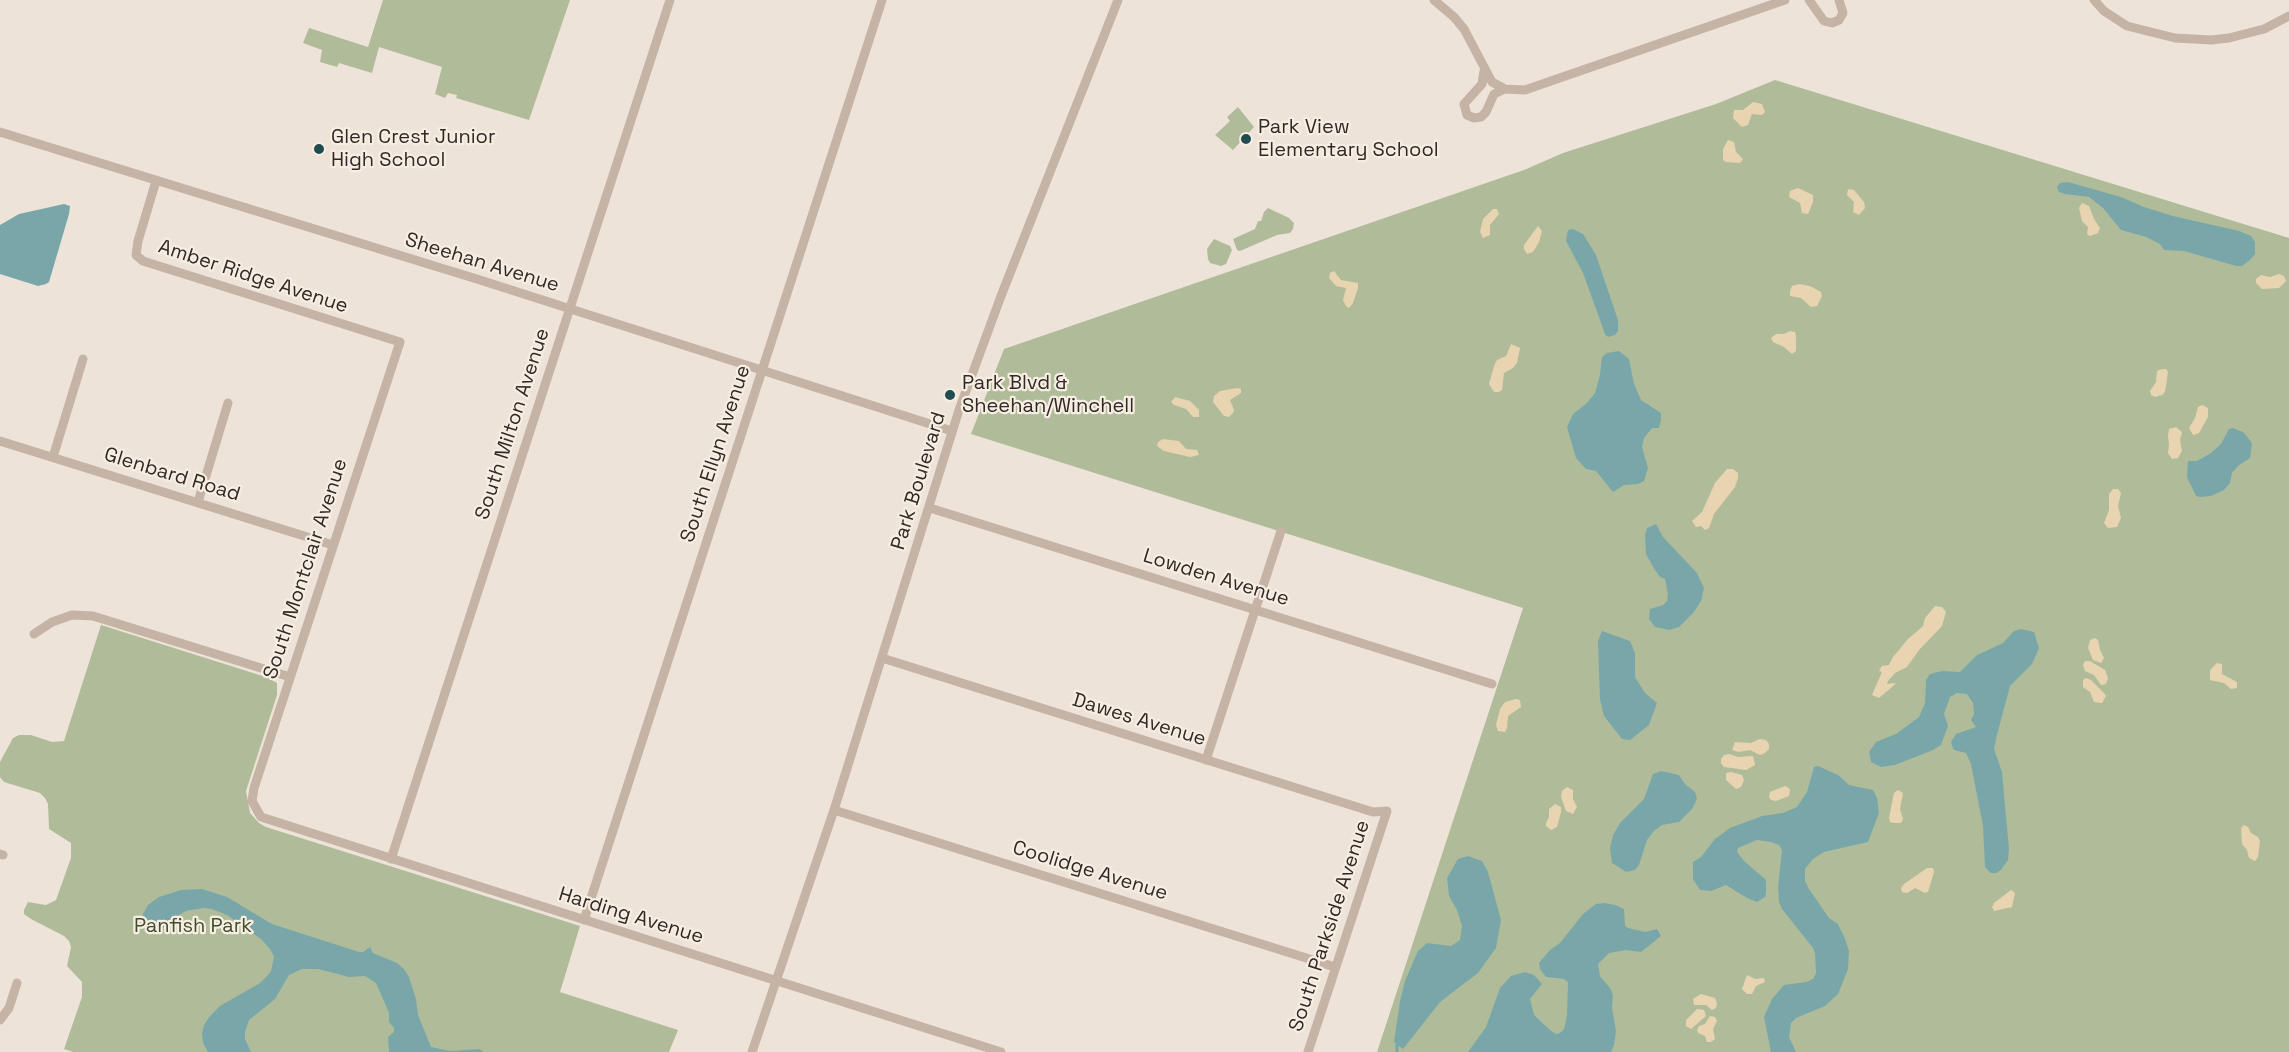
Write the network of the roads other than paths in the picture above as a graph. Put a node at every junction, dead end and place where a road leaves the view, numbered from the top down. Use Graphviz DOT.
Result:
graph roads {
  1 [pos="670,0"];
  2 [pos="882,0"];
  3 [pos="1118,0"];
  4 [pos="1434,0"];
  5 [pos="1785,0"];
  6 [pos="1809,0"];
  7 [pos="1839,0"];
  8 [pos="2094,0"];
  9 [pos="1755,5"];
  10 [pos="2289,16"];
  11 [pos="1485,71"];
  12 [pos="1505,89"];
  13 [pos="0,132"];
  14 [pos="156,181"];
  15 [pos="569,309"];
  16 [pos="400,342"];
  17 [pos="83,359"];
  18 [pos="762,369"];
  19 [pos="228,403"];
  20 [pos="952,431"];
  21 [pos="0,441"];
  22 [pos="53,457"];
  23 [pos="198,502"];
  24 [pos="930,508"];
  25 [pos="1281,531"];
  26 [pos="333,544"];
  27 [pos="1255,609"];
  28 [pos="34,634"];
  29 [pos="882,658"];
  30 [pos="290,677"];
  31 [pos="1492,684"];
  32 [pos="1206,760"];
  33 [pos="255,808"];
  34 [pos="834,810"];
  35 [pos="1387,811"];
  36 [pos="391,859"];
  37 [pos="584,920"];
  38 [pos="1335,967"];
  39 [pos="775,980"];
  40 [pos="17,983"];
  41 [pos="0,1020"];
  42 [pos="752,1052"];
  43 [pos="1001,1052"];
  44 [pos="1308,1052"];
  1 -- 15 [label="street, South Milton Avenue"];
  2 -- 18 [label="street, South Ellyn Avenue"];
  3 -- 20 [label="street, Park Boulevard"];
  4 -- 11 [label="street"];
  5 -- 9 [label="street"];
  6 -- 7 [label="street"];
  8 -- 10 [label="street"];
  9 -- 12 [label="street"];
  11 -- 12 [label="street"];
  11 -- 12 [label="street"];
  13 -- 14 [label="street, Sheehan Avenue"];
  14 -- 15 [label="street, Sheehan Avenue"];
  14 -- 16 [label="street, Amber Ridge Avenue"];
  15 -- 18 [label="street, Sheehan Avenue"];
  15 -- 36 [label="street, South Milton Avenue"];
  16 -- 26 [label="street, South Montclair Avenue"];
  17 -- 22 [label="street"];
  18 -- 20 [label="street, Sheehan Avenue"];
  18 -- 37 [label="street, South Ellyn Avenue"];
  19 -- 23 [label="street"];
  20 -- 24 [label="street, Park Boulevard"];
  21 -- 22 [label="street, Glenbard Road"];
  22 -- 23 [label="street, Glenbard Road"];
  23 -- 26 [label="street, Glenbard Road"];
  24 -- 27 [label="street, Lowden Avenue"];
  24 -- 29 [label="street, Park Boulevard"];
  25 -- 27 [label="street"];
  26 -- 30 [label="street, South Montclair Avenue"];
  27 -- 31 [label="street, Lowden Avenue"];
  27 -- 32 [label="street"];
  28 -- 30 [label="street"];
  29 -- 32 [label="street, Dawes Avenue"];
  29 -- 34 [label="street, Park Boulevard"];
  30 -- 33 [label="street, South Montclair Avenue"];
  32 -- 35 [label="street, Dawes Avenue"];
  33 -- 36 [label="street, Harding Avenue"];
  34 -- 38 [label="street, Coolidge Avenue"];
  34 -- 39 [label="street, Park Boulevard"];
  35 -- 38 [label="street, South Parkside Avenue"];
  36 -- 37 [label="street, Harding Avenue"];
  37 -- 39 [label="street, Harding Avenue"];
  38 -- 44 [label="street, South Parkside Avenue"];
  39 -- 42 [label="street, Park Boulevard"];
  39 -- 43 [label="street, Harding Avenue"];
  40 -- 41 [label="street"];
}
